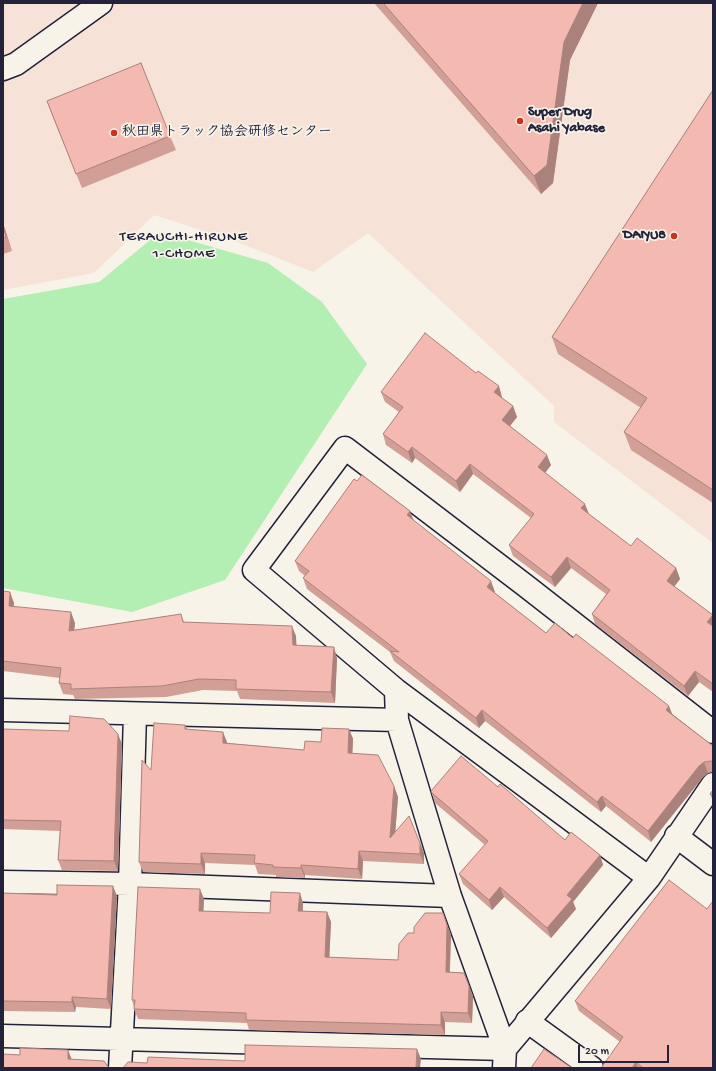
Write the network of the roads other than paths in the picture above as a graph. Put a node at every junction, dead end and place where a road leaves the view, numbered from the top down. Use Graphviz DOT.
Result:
graph roads {
  1 [pos="101,3"];
  2 [pos="3,69"];
  3 [pos="396,690"];
  4 [pos="3,710"];
  5 [pos="135,714"];
  6 [pos="397,720"];
  7 [pos="713,732"];
  8 [pos="713,784"];
  9 [pos="676,836"];
  10 [pos="713,864"];
  11 [pos="649,878"];
  12 [pos="3,882"];
  13 [pos="130,884"];
  14 [pos="450,896"];
  15 [pos="527,1021"];
  16 [pos="3,1036"];
  17 [pos="122,1038"];
  18 [pos="505,1059"];
  19 [pos="120,1068"];
  20 [pos="592,1068"];
  1 -- 2 [label="street"];
  3 -- 6 [label="street"];
  3 -- 7 [label="street"];
  3 -- 11 [label="street"];
  4 -- 5 [label="street"];
  5 -- 6 [label="street"];
  5 -- 13 [label="street"];
  6 -- 14 [label="street"];
  8 -- 9 [label="street"];
  9 -- 10 [label="street"];
  9 -- 11 [label="street"];
  11 -- 15 [label="street"];
  12 -- 13 [label="street"];
  13 -- 14 [label="street"];
  13 -- 17 [label="street"];
  14 -- 18 [label="street"];
  15 -- 18 [label="street"];
  15 -- 20 [label="street"];
  16 -- 17 [label="street"];
  17 -- 18 [label="street"];
  17 -- 19 [label="street"];
}
